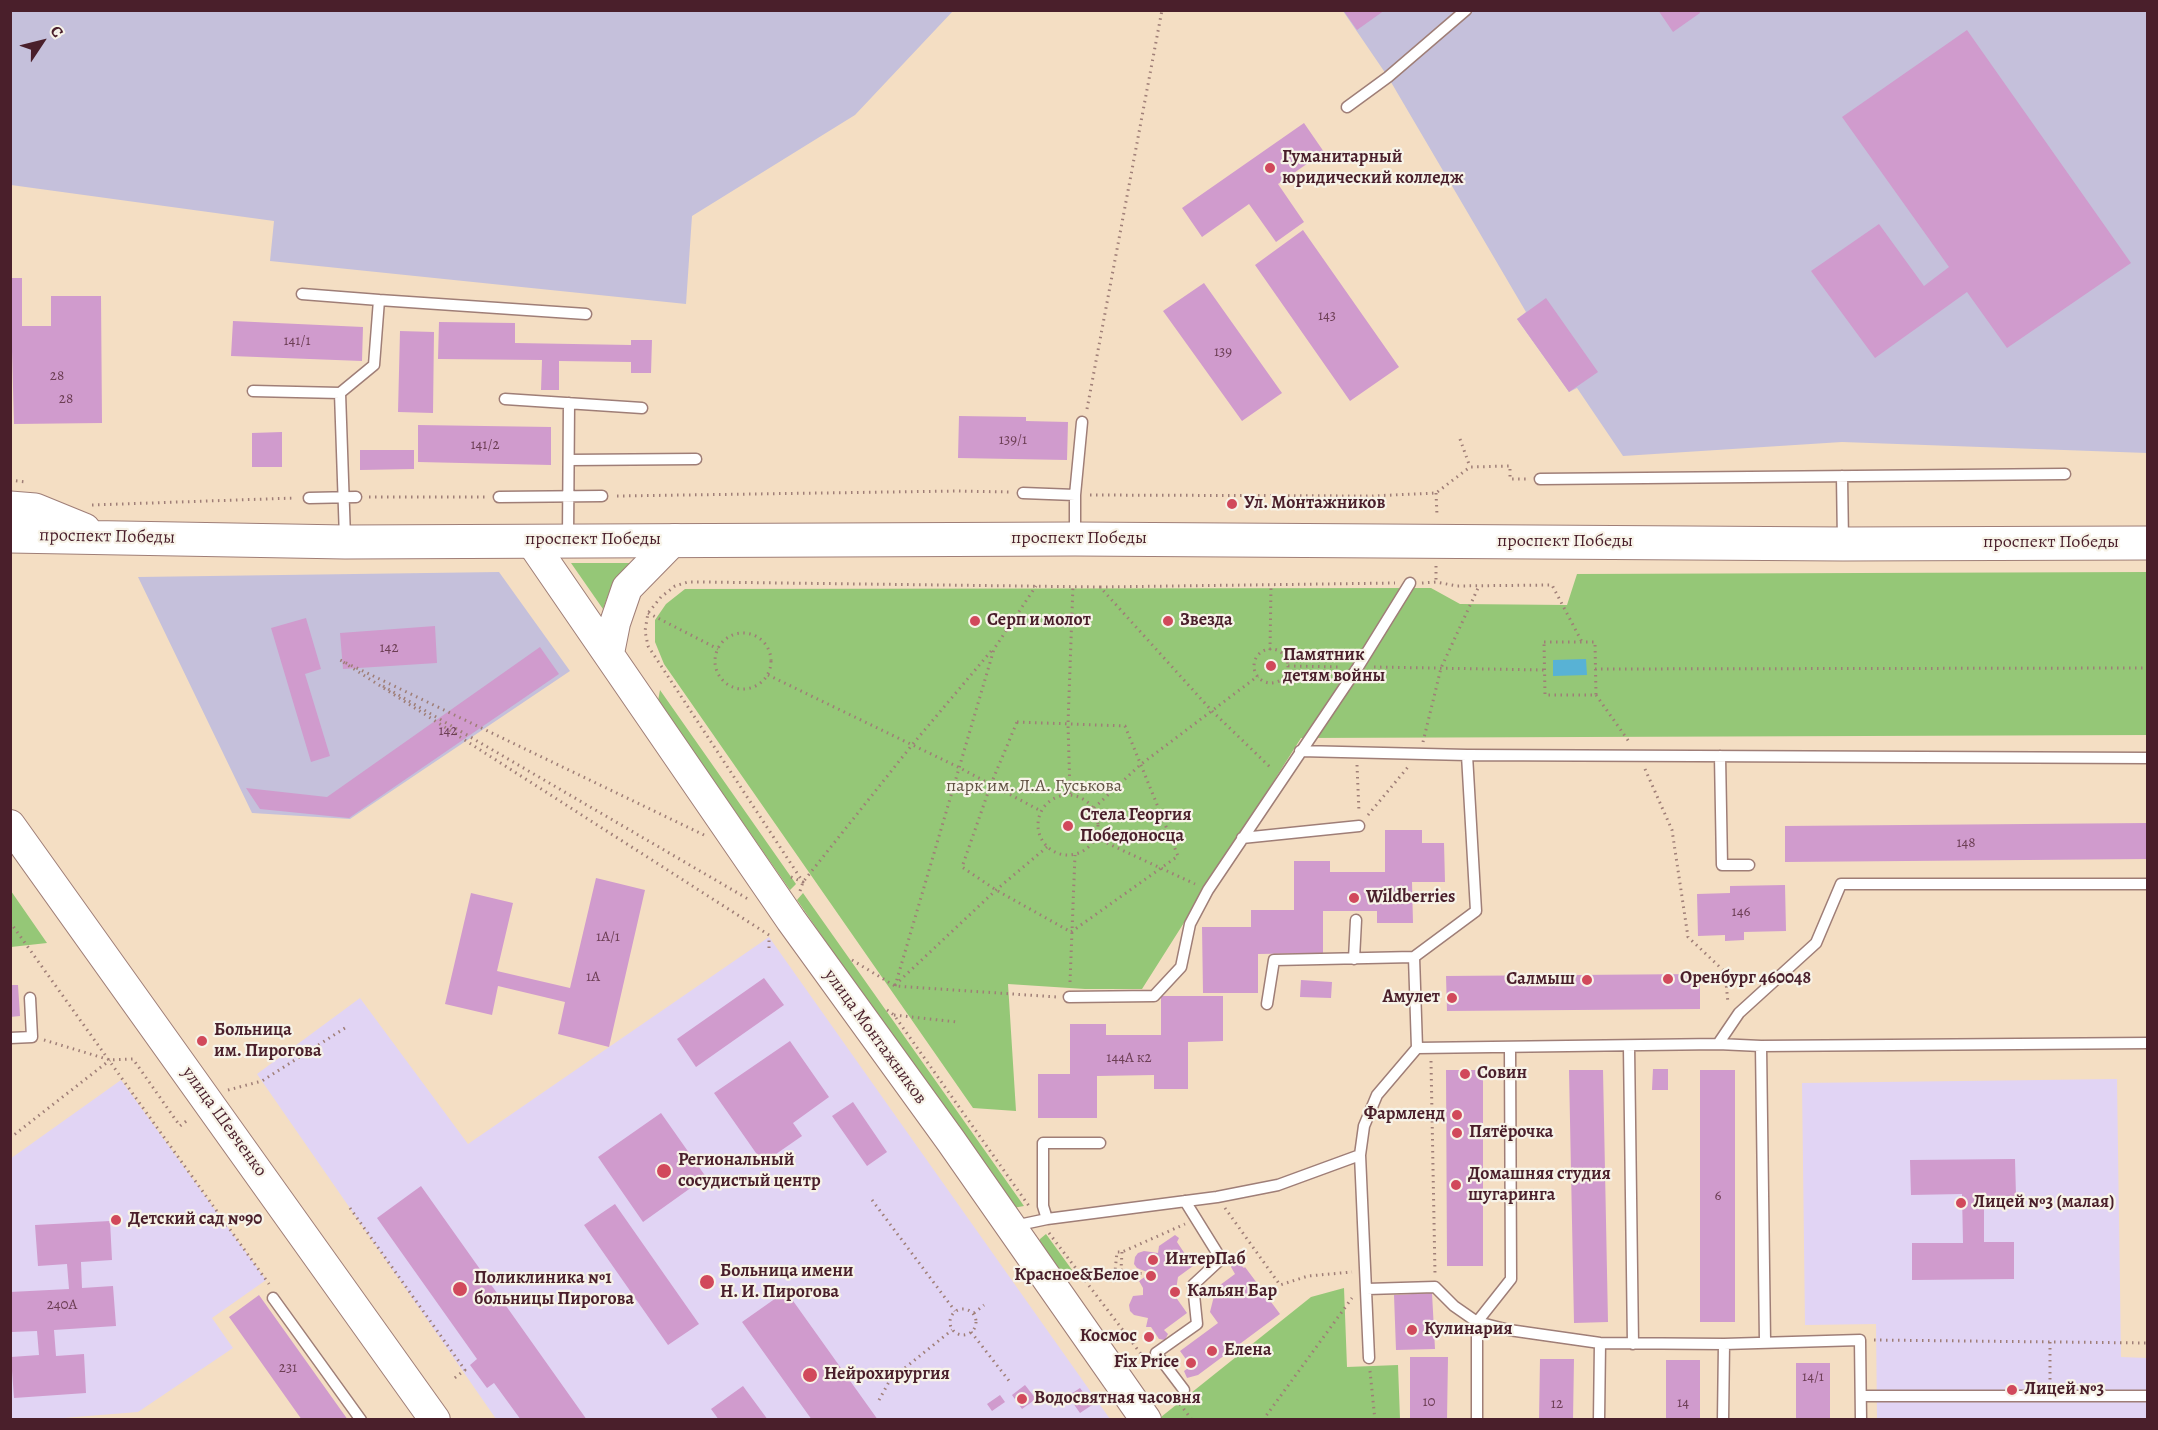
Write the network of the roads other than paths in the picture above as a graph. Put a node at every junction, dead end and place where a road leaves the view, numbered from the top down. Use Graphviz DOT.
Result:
graph roads {
  1 [pos="1466,10"];
  2 [pos="1347,107"];
  3 [pos="302,294"];
  4 [pos="379,300"];
  5 [pos="586,314"];
  6 [pos="253,391"];
  7 [pos="340,393"];
  8 [pos="505,399"];
  9 [pos="569,403"];
  10 [pos="642,408"];
  11 [pos="1082,422"];
  12 [pos="696,459"];
  13 [pos="569,460"];
  14 [pos="2065,474"];
  15 [pos="1842,476"];
  16 [pos="1540,479"];
  17 [pos="1023,493"];
  18 [pos="1075,495"];
  19 [pos="20,496"];
  20 [pos="568,496"];
  21 [pos="602,496"];
  22 [pos="344,497"];
  23 [pos="356,497"];
  24 [pos="499,497"];
  25 [pos="309,498"];
  26 [pos="10,536"];
  27 [pos="102,537"];
  28 [pos="675,539"];
  29 [pos="1075,539"];
  30 [pos="530,540"];
  31 [pos="568,540"];
  32 [pos="345,542"];
  33 [pos="2148,543"];
  34 [pos="1843,544"];
  35 [pos="1410,583"];
  36 [pos="609,652"];
  37 [pos="1300,751"];
  38 [pos="1467,755"];
  39 [pos="1720,756"];
  40 [pos="2148,758"];
  41 [pos="10,825"];
  42 [pos="1359,826"];
  43 [pos="1242,838"];
  44 [pos="1749,865"];
  45 [pos="2148,884"];
  46 [pos="1356,920"];
  47 [pos="1414,957"];
  48 [pos="1354,959"];
  49 [pos="30,998"];
  50 [pos="1069,998"];
  51 [pos="1268,1004"];
  52 [pos="10,1038"];
  53 [pos="2148,1043"];
  54 [pos="1718,1044"];
  55 [pos="1761,1046"];
  56 [pos="1629,1047"];
  57 [pos="1416,1048"];
  58 [pos="1510,1048"];
  59 [pos="1100,1143"];
  60 [pos="1360,1155"];
  61 [pos="1185,1201"];
  62 [pos="1043,1220"];
  63 [pos="1010,1226"];
  64 [pos="1367,1289"];
  65 [pos="273,1298"];
  66 [pos="1477,1322"];
  67 [pos="1765,1341"];
  68 [pos="1600,1343"];
  69 [pos="1633,1344"];
  70 [pos="1724,1344"];
  71 [pos="1369,1358"];
  72 [pos="1184,1390"];
  73 [pos="1861,1396"];
  74 [pos="2148,1396"];
  75 [pos="361,1419"];
  76 [pos="435,1419"];
  77 [pos="1146,1419"];
  78 [pos="1478,1419"];
  79 [pos="1599,1419"];
  80 [pos="1724,1419"];
  81 [pos="1861,1419"];
  1 -- 2 [label="lane"];
  3 -- 4 [label="lane"];
  4 -- 5 [label="lane"];
  4 -- 7 [label="lane"];
  6 -- 7 [label="lane"];
  7 -- 22 [label="lane"];
  8 -- 9 [label="lane"];
  9 -- 10 [label="lane"];
  9 -- 13 [label="lane"];
  11 -- 18 [label="lane"];
  12 -- 13 [label="lane"];
  13 -- 20 [label="lane"];
  14 -- 15 [label="lane"];
  15 -- 16 [label="lane"];
  15 -- 34 [label="lane"];
  17 -- 18 [label="lane"];
  18 -- 29 [label="lane"];
  19 -- 27 [label="main road"];
  20 -- 21 [label="lane"];
  20 -- 24 [label="lane"];
  20 -- 31 [label="lane"];
  22 -- 23 [label="lane"];
  22 -- 25 [label="lane"];
  22 -- 32 [label="lane"];
  26 -- 27 [label="main road, проспект Победы"];
  27 -- 32 [label="main road, проспект Победы"];
  28 -- 29 [label="main road, проспект Победы"];
  28 -- 31 [label="main road, проспект Победы"];
  28 -- 36 [label="main road"];
  29 -- 34 [label="main road, проспект Победы"];
  30 -- 31 [label="main road, проспект Победы"];
  30 -- 32 [label="main road, проспект Победы"];
  30 -- 36 [label="main road, улица Монтажников"];
  33 -- 34 [label="main road, проспект Победы"];
  35 -- 37 [label="lane"];
  36 -- 63 [label="main road, улица Монтажников"];
  37 -- 38 [label="lane"];
  37 -- 43 [label="lane"];
  38 -- 39 [label="lane"];
  38 -- 47 [label="lane"];
  39 -- 40 [label="lane"];
  39 -- 44 [label="lane"];
  41 -- 76 [label="main road, улица Шевченко"];
  42 -- 43 [label="lane"];
  43 -- 50 [label="lane"];
  45 -- 54 [label="lane"];
  46 -- 48 [label="lane"];
  47 -- 48 [label="lane"];
  47 -- 57 [label="lane"];
  48 -- 51 [label="lane"];
  49 -- 52 [label="lane"];
  53 -- 55 [label="lane"];
  54 -- 55 [label="lane"];
  54 -- 56 [label="lane"];
  55 -- 67 [label="lane"];
  56 -- 58 [label="lane"];
  56 -- 69 [label="lane"];
  57 -- 58 [label="lane"];
  57 -- 60 [label="lane"];
  58 -- 66 [label="lane"];
  59 -- 62 [label="lane"];
  60 -- 61 [label="lane"];
  60 -- 64 [label="lane"];
  61 -- 62 [label="lane"];
  61 -- 72 [label="lane"];
  62 -- 63 [label="lane"];
  63 -- 77 [label="main road, улица Монтажников"];
  64 -- 66 [label="lane"];
  64 -- 71 [label="lane"];
  65 -- 75 [label="lane"];
  66 -- 68 [label="lane"];
  66 -- 78 [label="lane"];
  67 -- 70 [label="lane"];
  67 -- 73 [label="lane"];
  68 -- 69 [label="lane"];
  68 -- 79 [label="lane"];
  69 -- 70 [label="lane"];
  70 -- 80 [label="lane"];
  73 -- 74 [label="lane"];
  73 -- 81 [label="lane"];
}
